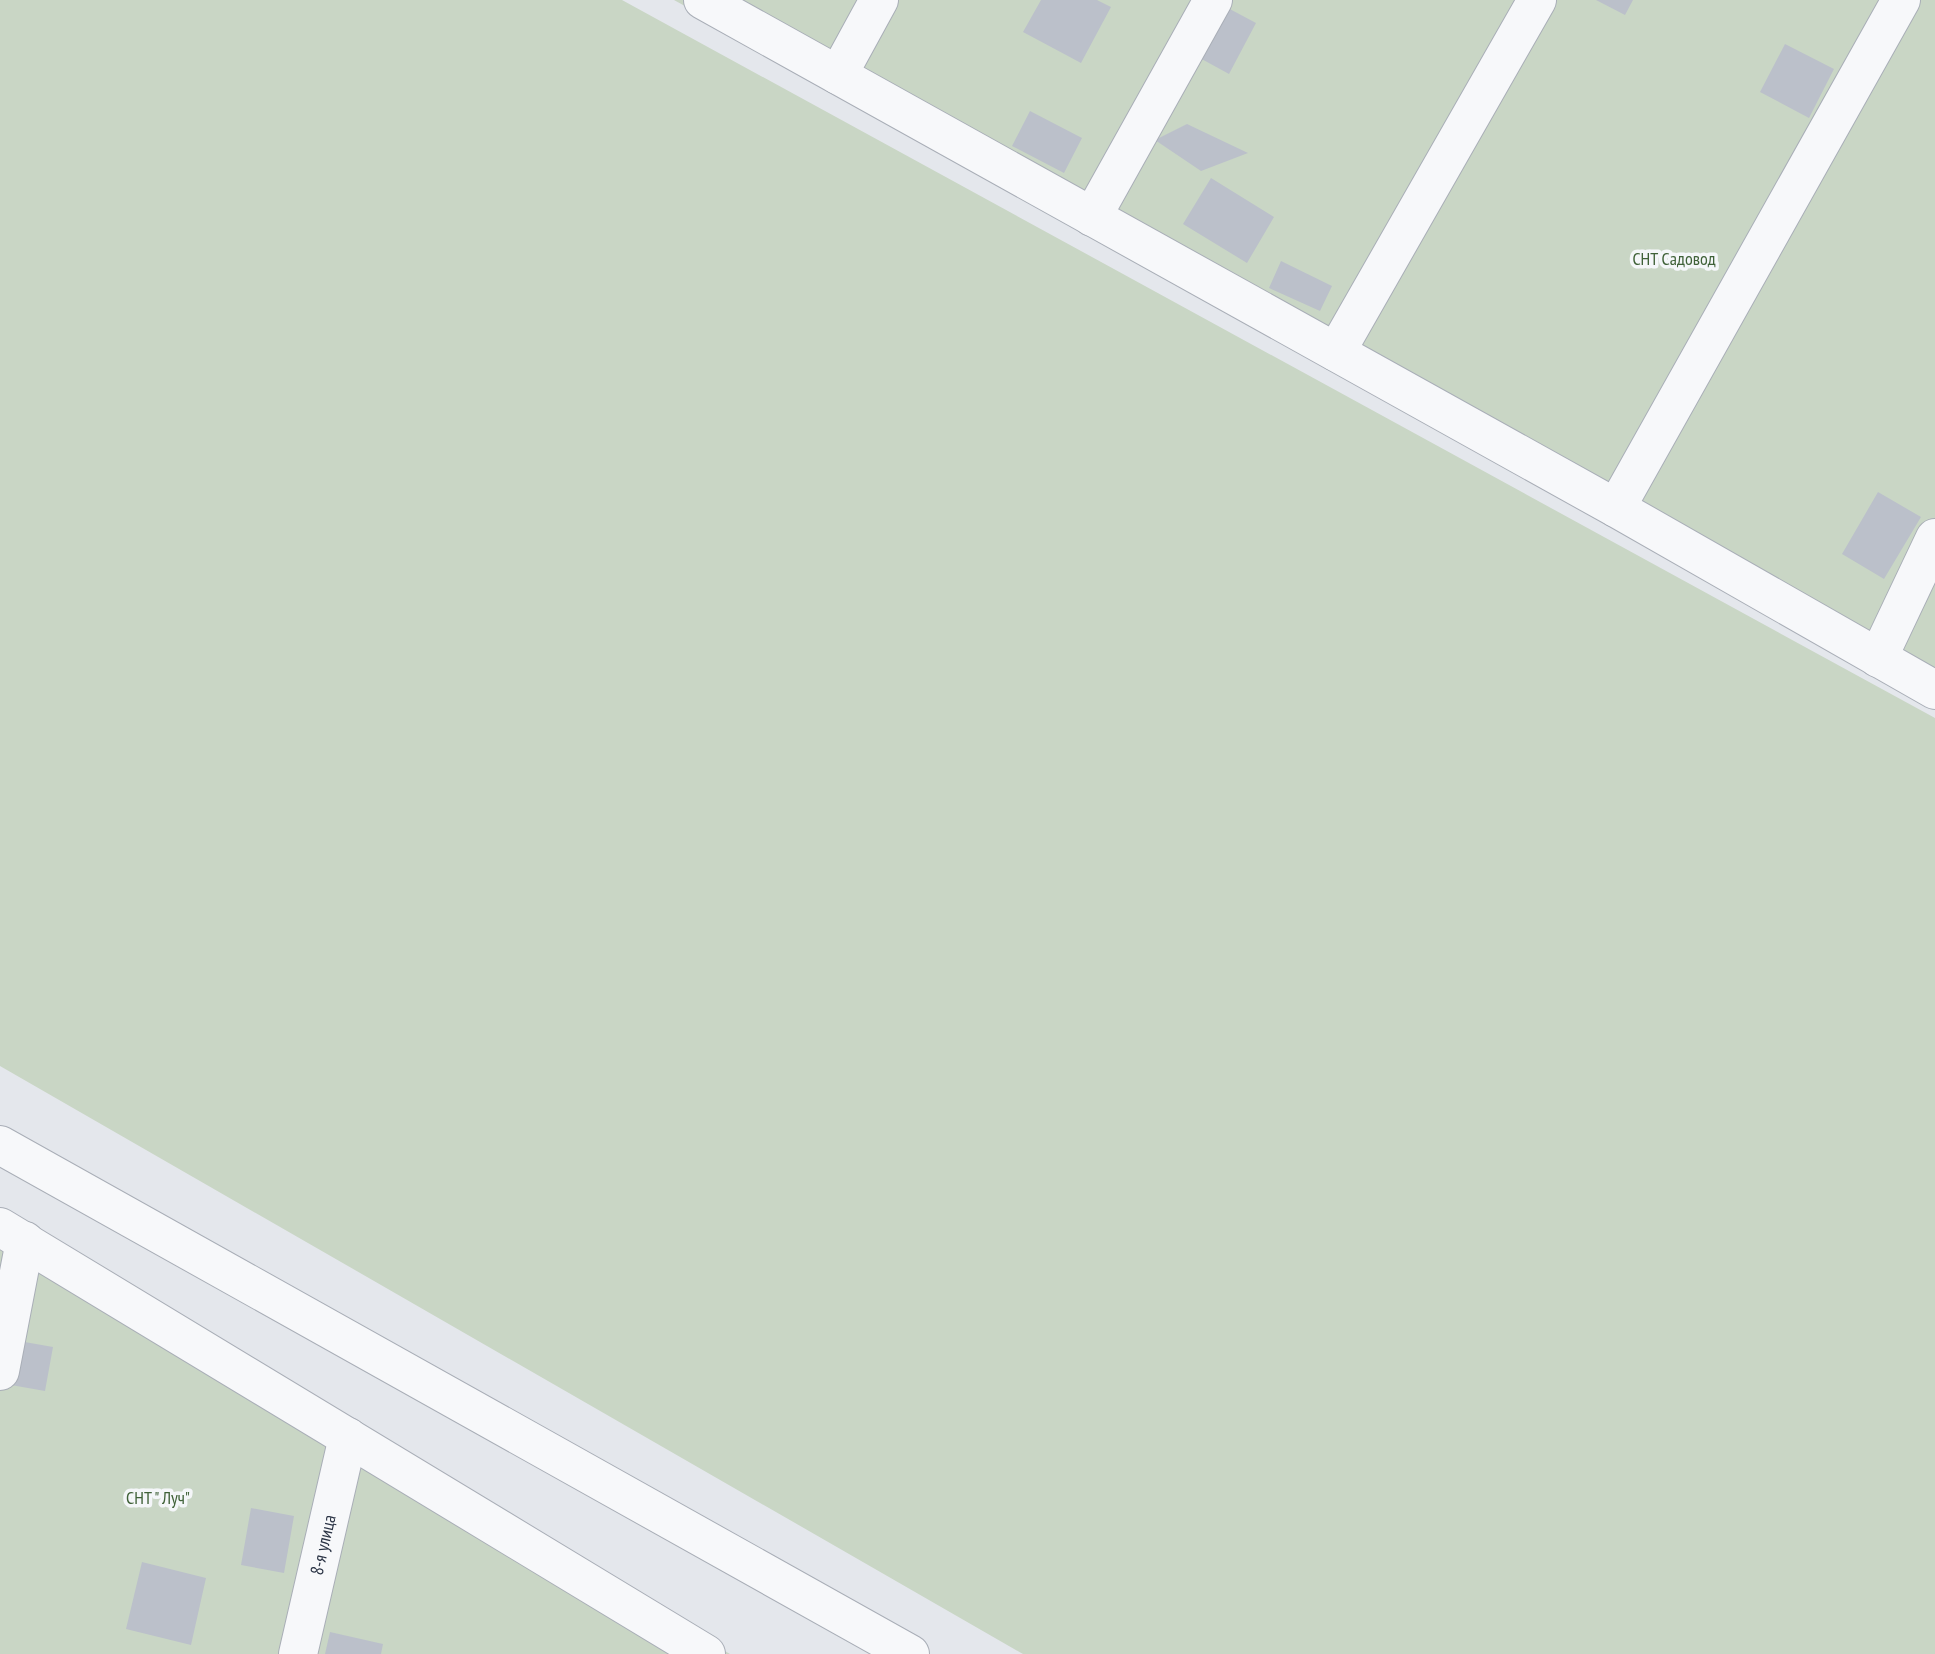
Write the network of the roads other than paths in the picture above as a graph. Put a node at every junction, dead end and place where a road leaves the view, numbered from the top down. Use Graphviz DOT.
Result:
graph roads {
  1 [pos="703,0"];
  2 [pos="879,0"];
  3 [pos="1213,0"];
  4 [pos="1537,0"];
  5 [pos="1901,0"];
  6 [pos="838,75"];
  7 [pos="1092,217"];
  8 [pos="1336,352"];
  9 [pos="1616,508"];
  10 [pos="1935,538"];
  11 [pos="1878,658"];
  12 [pos="1935,690"];
  13 [pos="0,1145"];
  14 [pos="13,1234"];
  15 [pos="0,1371"];
  16 [pos="348,1437"];
  17 [pos="298,1654"];
  18 [pos="706,1654"];
  19 [pos="910,1654"];
  1 -- 6 [label="street"];
  2 -- 6 [label="street"];
  3 -- 7 [label="street"];
  4 -- 8 [label="street"];
  5 -- 9 [label="street"];
  6 -- 7 [label="street"];
  7 -- 8 [label="street"];
  8 -- 9 [label="street"];
  9 -- 11 [label="street"];
  10 -- 11 [label="street"];
  11 -- 12 [label="street"];
  13 -- 19 [label="street"];
  14 -- 15 [label="street"];
  14 -- 16 [label="street"];
  16 -- 17 [label="street, 8-я улица"];
  16 -- 18 [label="street"];
}
